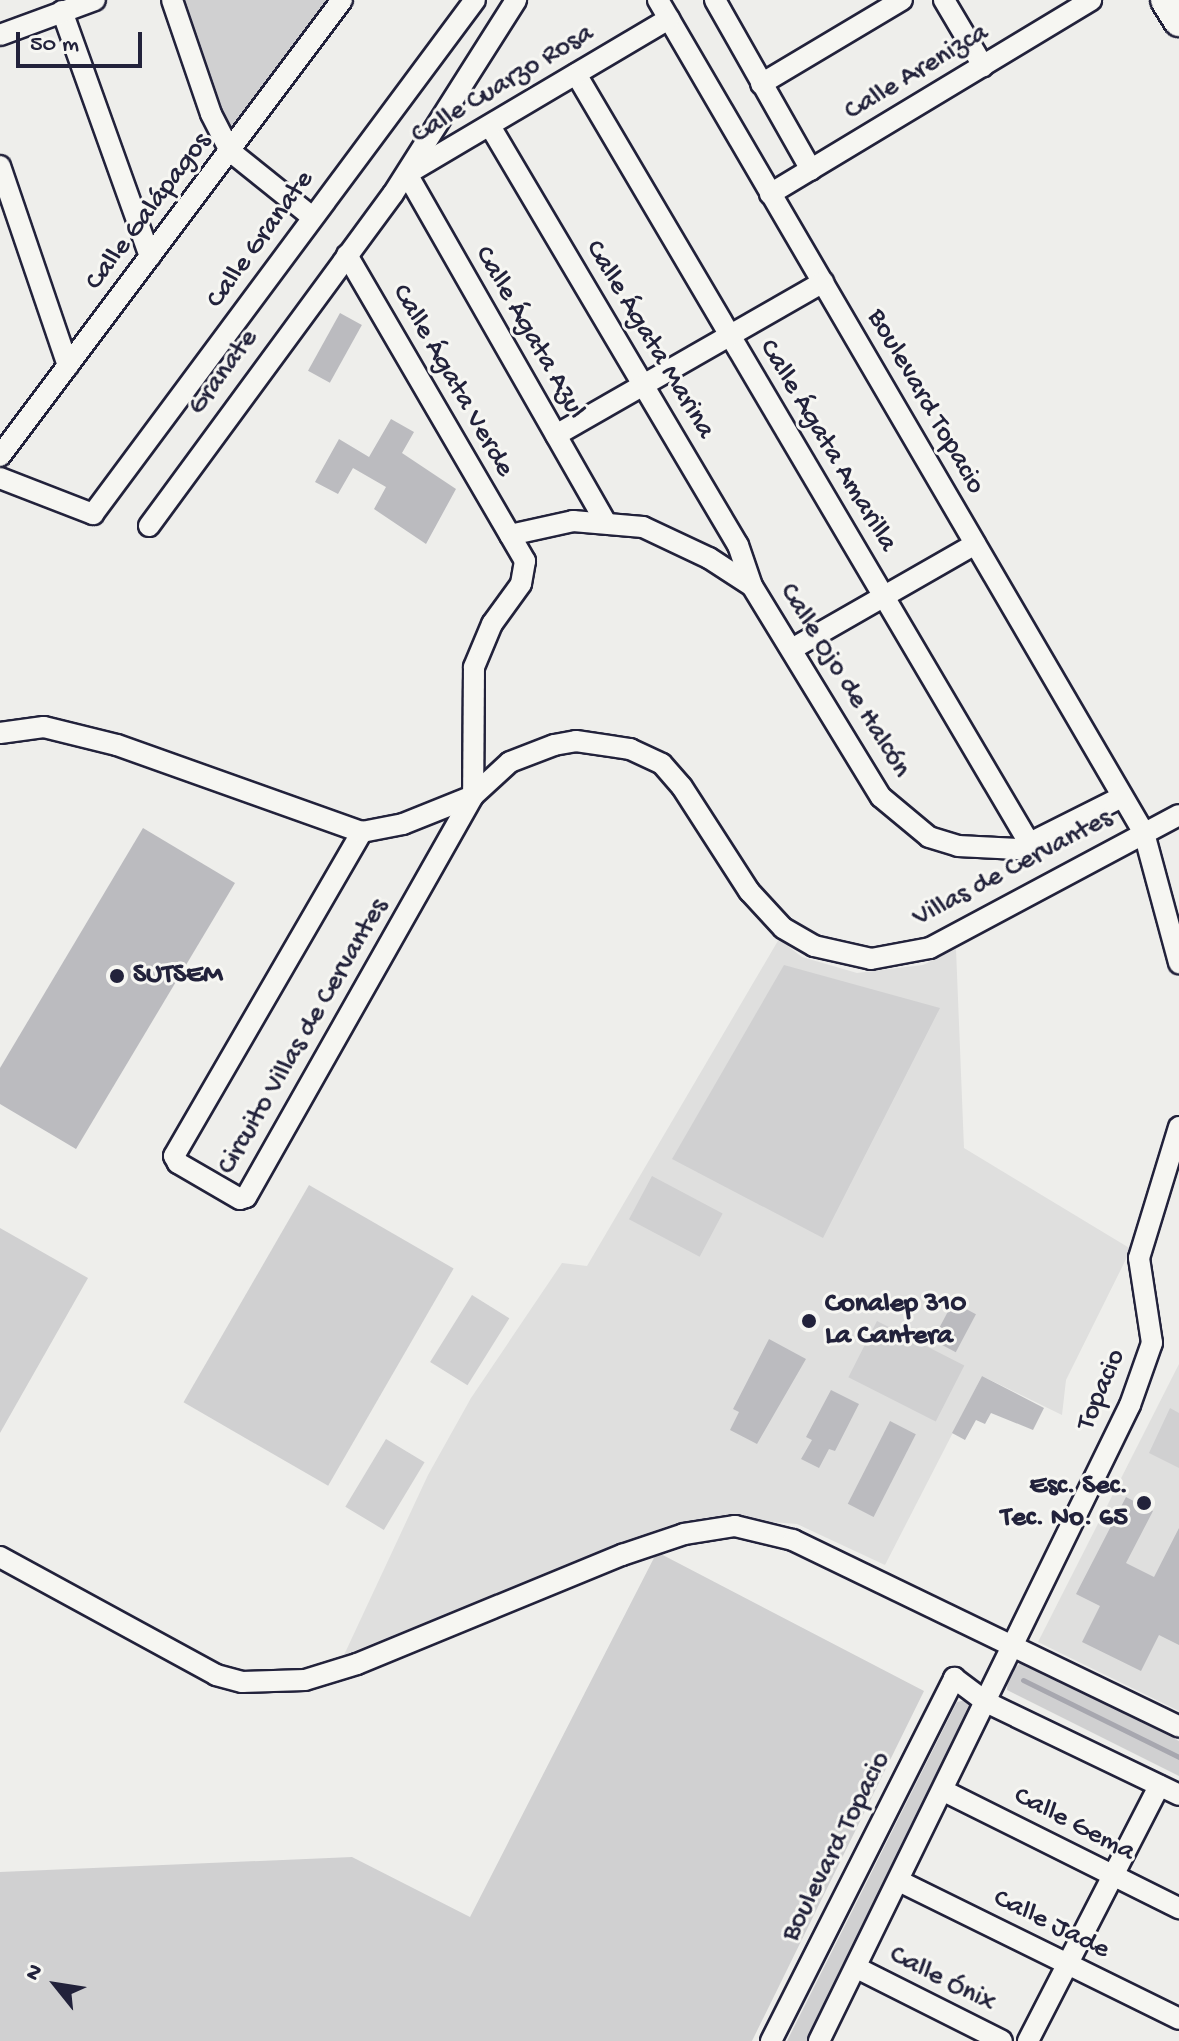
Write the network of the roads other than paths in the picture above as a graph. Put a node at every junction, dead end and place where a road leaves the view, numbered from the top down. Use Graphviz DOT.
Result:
graph roads {
  1 [pos="95,0"];
  2 [pos="172,0"];
  3 [pos="342,0"];
  4 [pos="475,0"];
  5 [pos="516,0"];
  6 [pos="658,0"];
  7 [pos="715,0"];
  8 [pos="902,0"];
  9 [pos="944,0"];
  10 [pos="1091,0"];
  11 [pos="1166,0"];
  12 [pos="62,11"];
  13 [pos="669,19"];
  14 [pos="1179,21"];
  15 [pos="0,35"];
  16 [pos="983,66"];
  17 [pos="576,74"];
  18 [pos="761,84"];
  19 [pos="490,126"];
  20 [pos="230,151"];
  21 [pos="0,166"];
  22 [pos="811,170"];
  23 [pos="407,174"];
  24 [pos="770,194"];
  25 [pos="312,217"];
  26 [pos="347,255"];
  27 [pos="150,257"];
  28 [pos="823,282"];
  29 [pos="730,336"];
  30 [pos="68,366"];
  31 [pos="643,385"];
  32 [pos="556,435"];
  33 [pos="0,456"];
  34 [pos="0,478"];
  35 [pos="604,520"];
  36 [pos="149,526"];
  37 [pos="510,535"];
  38 [pos="975,544"];
  39 [pos="752,586"];
  40 [pos="884,596"];
  41 [pos="792,649"];
  42 [pos="0,733"];
  43 [pos="473,796"];
  44 [pos="1122,797"];
  45 [pos="1179,815"];
  46 [pos="362,832"];
  47 [pos="1144,833"];
  48 [pos="1031,846"];
  49 [pos="1179,963"];
  50 [pos="1179,1127"];
  51 [pos="0,1557"];
  52 [pos="1011,1645"];
  53 [pos="986,1702"];
  54 [pos="1179,1727"];
  55 [pos="1159,1786"];
  56 [pos="944,1791"];
  57 [pos="1179,1795"];
  58 [pos="1111,1875"];
  59 [pos="899,1881"];
  60 [pos="1179,1908"];
  61 [pos="1066,1964"];
  62 [pos="857,1968"];
  63 [pos="1179,2019"];
  64 [pos="771,2041"];
  65 [pos="819,2041"];
  66 [pos="1002,2041"];
  67 [pos="1028,2041"];
  1 -- 12 [label="street"];
  2 -- 20 [label="street"];
  3 -- 20 [label="street, Calle Galápagos"];
  4 -- 25 [label="street, Calle Granate"];
  5 -- 23 [label="street"];
  6 -- 13 [label="street, Boulevard Topacio"];
  7 -- 18 [label="street"];
  8 -- 18 [label="street"];
  9 -- 16 [label="street"];
  10 -- 16 [label="street, Calle Arenizca"];
  11 -- 14 [label="main road"];
  12 -- 15 [label="street"];
  12 -- 27 [label="street"];
  13 -- 17 [label="street, Calle Cuarzo Rosa"];
  13 -- 24 [label="street, Boulevard Topacio"];
  16 -- 22 [label="street, Calle Arenizca"];
  17 -- 19 [label="street, Calle Cuarzo Rosa"];
  17 -- 29 [label="street, Calle Ágata Amarilla"];
  18 -- 22 [label="street"];
  19 -- 23 [label="street, Calle Cuarzo Rosa"];
  19 -- 31 [label="street, Calle Ágata Marina"];
  20 -- 25 [label="street"];
  20 -- 27 [label="street, Calle Galápagos"];
  21 -- 30 [label="street"];
  22 -- 24 [label="street, Calle Arenizca"];
  23 -- 26 [label="street"];
  23 -- 32 [label="street, Calle Ágata Azul"];
  24 -- 28 [label="street, Boulevard Topacio"];
  25 -- 34 [label="street, Calle Granate"];
  26 -- 36 [label="street, Granate"];
  26 -- 37 [label="street, Calle Ágata Verde"];
  27 -- 30 [label="street, Calle Galápagos"];
  28 -- 29 [label="street"];
  28 -- 38 [label="street, Boulevard Topacio"];
  29 -- 31 [label="street"];
  29 -- 40 [label="street, Calle Ágata Amarilla"];
  30 -- 33 [label="street, Calle Galápagos"];
  31 -- 32 [label="street"];
  31 -- 39 [label="street, Calle Ágata Marina"];
  32 -- 35 [label="street, Calle Ágata Azul"];
  35 -- 37 [label="street, Calle Ojo de Halcón"];
  35 -- 39 [label="street, Calle Ojo de Halcón"];
  37 -- 43 [label="street, Calle Ágata Verde"];
  38 -- 40 [label="street"];
  38 -- 44 [label="street, Boulevard Topacio"];
  39 -- 41 [label="street, Calle Ojo de Halcón"];
  40 -- 41 [label="street"];
  40 -- 48 [label="street, Calle Ágata Amarilla"];
  41 -- 48 [label="street, Calle Ojo de Halcón"];
  42 -- 46 [label="street"];
  43 -- 46 [label="street, Villas de Cervantes"];
  43 -- 46 [label="street, Circuito Villas de Cervantes"];
  43 -- 47 [label="street, Villas de Cervantes"];
  44 -- 47 [label="street, Boulevard Topacio"];
  44 -- 48 [label="street, Calle Ojo de Halcón"];
  45 -- 47 [label="street, Villas de Cervantes"];
  47 -- 49 [label="street"];
  50 -- 52 [label="street, Topacio"];
  51 -- 52 [label="street"];
  52 -- 53 [label="street, Topacio"];
  52 -- 54 [label="street"];
  53 -- 55 [label="street"];
  53 -- 56 [label="street"];
  53 -- 64 [label="street, Boulevard Topacio"];
  55 -- 57 [label="street"];
  55 -- 58 [label="street"];
  56 -- 58 [label="street, Calle Gema"];
  56 -- 59 [label="street"];
  58 -- 60 [label="street, Calle Gema"];
  58 -- 61 [label="street"];
  59 -- 61 [label="street, Calle Jade"];
  59 -- 62 [label="street"];
  61 -- 63 [label="street, Calle Jade"];
  61 -- 67 [label="street"];
  62 -- 65 [label="street"];
  62 -- 66 [label="street, Calle Ónix"];
}
